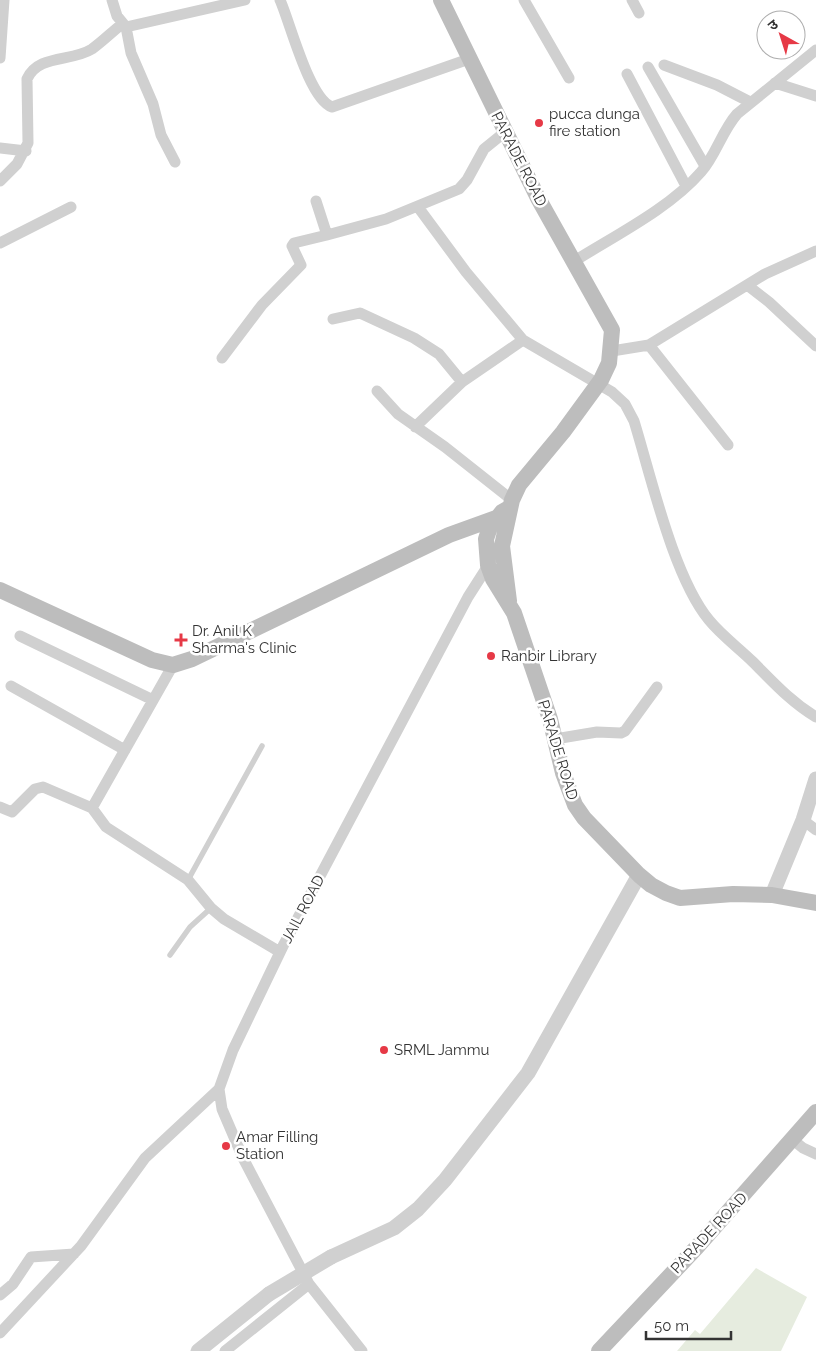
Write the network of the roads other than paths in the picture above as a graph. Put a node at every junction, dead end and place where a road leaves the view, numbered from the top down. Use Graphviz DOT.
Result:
graph roads {
  1 [pos="4,0"];
  2 [pos="112,0"];
  3 [pos="244,0"];
  4 [pos="280,0"];
  5 [pos="441,0"];
  6 [pos="524,0"];
  7 [pos="632,0"];
  8 [pos="639,13"];
  9 [pos="124,25"];
  10 [pos="816,50"];
  11 [pos="0,58"];
  12 [pos="469,59"];
  13 [pos="664,65"];
  14 [pos="648,67"];
  15 [pos="627,74"];
  16 [pos="569,78"];
  17 [pos="775,83"];
  18 [pos="816,96"];
  19 [pos="750,102"];
  20 [pos="505,132"];
  21 [pos="0,148"];
  22 [pos="26,150"];
  23 [pos="175,162"];
  24 [pos="705,166"];
  25 [pos="0,181"];
  26 [pos="686,186"];
  27 [pos="316,201"];
  28 [pos="71,207"];
  29 [pos="418,207"];
  30 [pos="327,235"];
  31 [pos="0,243"];
  32 [pos="816,251"];
  33 [pos="573,262"];
  34 [pos="747,285"];
  35 [pos="603,314"];
  36 [pos="332,319"];
  37 [pos="523,340"];
  38 [pos="648,345"];
  39 [pos="816,346"];
  40 [pos="612,352"];
  41 [pos="222,358"];
  42 [pos="462,382"];
  43 [pos="594,385"];
  44 [pos="377,392"];
  45 [pos="415,427"];
  46 [pos="728,445"];
  47 [pos="506,509"];
  48 [pos="502,546"];
  49 [pos="488,565"];
  50 [pos="0,590"];
  51 [pos="508,601"];
  52 [pos="20,636"];
  53 [pos="173,665"];
  54 [pos="11,686"];
  55 [pos="657,687"];
  56 [pos="153,700"];
  57 [pos="816,717"];
  58 [pos="555,738"];
  59 [pos="262,746"];
  60 [pos="125,750"];
  61 [pos="816,779"];
  62 [pos="0,808"];
  63 [pos="92,808"];
  64 [pos="803,820"];
  65 [pos="816,830"];
  66 [pos="639,875"];
  67 [pos="188,880"];
  68 [pos="772,895"];
  69 [pos="816,902"];
  70 [pos="211,908"];
  71 [pos="280,952"];
  72 [pos="170,955"];
  73 [pos="219,1088"];
  74 [pos="816,1112"];
  75 [pos="793,1140"];
  76 [pos="816,1154"];
  77 [pos="74,1254"];
  78 [pos="309,1284"];
  79 [pos="0,1295"];
  80 [pos="0,1333"];
  81 [pos="198,1351"];
  82 [pos="225,1351"];
  83 [pos="362,1351"];
  84 [pos="598,1351"];
  1 -- 11 [label="street"];
  2 -- 9 [label="street"];
  3 -- 9 [label="street"];
  4 -- 12 [label="street"];
  5 -- 12 [label="main road, PARADE ROAD"];
  6 -- 16 [label="street"];
  7 -- 8 [label="street"];
  9 -- 22 [label="street"];
  9 -- 23 [label="street"];
  10 -- 17 [label="street"];
  12 -- 20 [label="main road, PARADE ROAD"];
  13 -- 19 [label="street"];
  14 -- 24 [label="street"];
  15 -- 26 [label="street"];
  17 -- 18 [label="street"];
  17 -- 19 [label="street"];
  19 -- 24 [label="street"];
  20 -- 29 [label="street"];
  20 -- 33 [label="main road, PARADE ROAD"];
  21 -- 22 [label="street"];
  22 -- 25 [label="street"];
  24 -- 26 [label="street"];
  26 -- 33 [label="street"];
  27 -- 30 [label="street"];
  28 -- 31 [label="street"];
  29 -- 30 [label="street"];
  29 -- 37 [label="street"];
  30 -- 41 [label="street"];
  32 -- 34 [label="street"];
  33 -- 35 [label="main road, PARADE ROAD"];
  34 -- 38 [label="street"];
  34 -- 39 [label="street"];
  35 -- 40 [label="main road, PARADE ROAD"];
  35 -- 43 [label="main road, PARADE ROAD"];
  36 -- 42 [label="street"];
  37 -- 42 [label="street"];
  37 -- 43 [label="street"];
  38 -- 40 [label="street"];
  38 -- 46 [label="street"];
  40 -- 43 [label="main road, PARADE ROAD"];
  42 -- 45 [label="street"];
  43 -- 47 [label="main road, PARADE ROAD"];
  43 -- 57 [label="street"];
  44 -- 45 [label="street"];
  45 -- 47 [label="street"];
  47 -- 48 [label="main road, PARADE ROAD"];
  47 -- 49 [label="main road, PARADE ROAD"];
  47 -- 53 [label="main road"];
  48 -- 49 [label="street, JAIL ROAD"];
  48 -- 51 [label="main road, PARADE ROAD"];
  49 -- 51 [label="main road"];
  49 -- 71 [label="street, JAIL ROAD"];
  50 -- 53 [label="main road"];
  51 -- 58 [label="main road, PARADE ROAD"];
  52 -- 56 [label="street"];
  53 -- 56 [label="street"];
  54 -- 60 [label="street"];
  55 -- 58 [label="street"];
  56 -- 60 [label="street"];
  58 -- 66 [label="main road, PARADE ROAD"];
  59 -- 67 [label="lane"];
  60 -- 63 [label="street"];
  61 -- 64 [label="street"];
  62 -- 63 [label="street"];
  63 -- 67 [label="street"];
  64 -- 65 [label="street"];
  64 -- 68 [label="street"];
  66 -- 68 [label="main road, PARADE ROAD"];
  66 -- 81 [label="street, bridge"];
  67 -- 70 [label="street"];
  68 -- 69 [label="main road, PARADE ROAD"];
  70 -- 71 [label="street"];
  70 -- 72 [label="lane"];
  71 -- 73 [label="street, JAIL ROAD"];
  73 -- 77 [label="street"];
  73 -- 78 [label="street"];
  74 -- 75 [label="main road, PARADE ROAD"];
  75 -- 76 [label="street"];
  75 -- 84 [label="main road, PARADE ROAD"];
  77 -- 79 [label="street"];
  77 -- 80 [label="street"];
  78 -- 82 [label="street"];
  78 -- 83 [label="street"];
}
